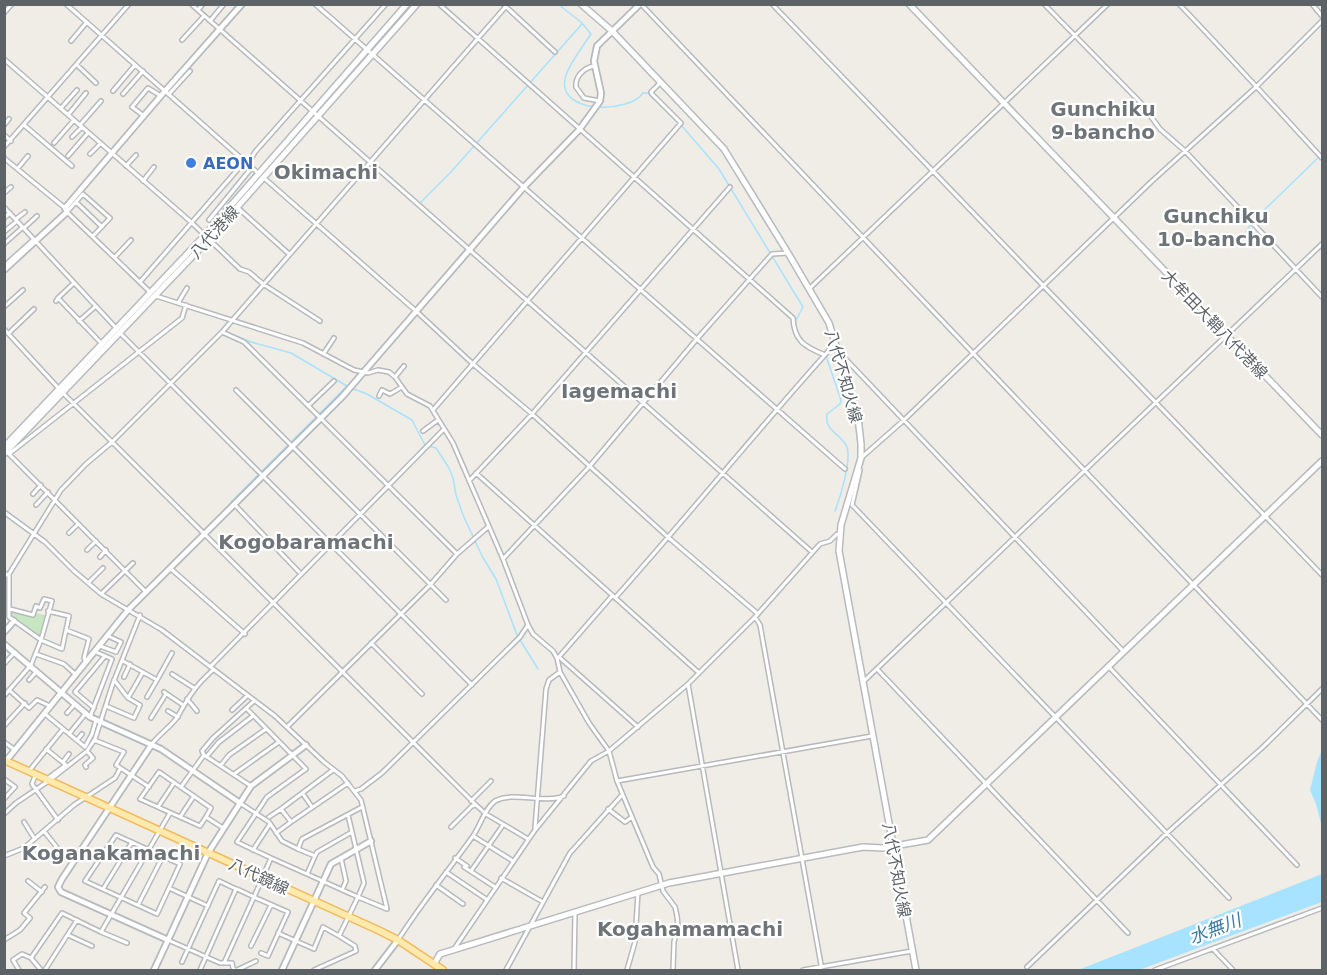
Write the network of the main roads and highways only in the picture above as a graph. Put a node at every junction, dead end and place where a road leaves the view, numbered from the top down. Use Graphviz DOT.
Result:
graph roads {
  1 [pos="407,4"];
  2 [pos="417,4"];
  3 [pos="581,4"];
  4 [pos="909,4"];
  5 [pos="370,52"];
  6 [pos="261,175"];
  7 [pos="207,237"];
  8 [pos="119,331"];
  9 [pos="60,390"];
  10 [pos="1323,435"];
  11 [pos="6,451"];
  12 [pos="1323,461"];
  13 [pos="5,761"];
  14 [pos="893,845"];
  15 [pos="434,964"];
  16 [pos="443,970"];
  17 [pos="916,970"];
  1 -- 5 [label="main road, 八代港線"];
  2 -- 5 [label="main road, 八代港線"];
  3 -- 14 [label="main road, 八代不知火線"];
  4 -- 10 [label="main road, 大牟田大鞘八代港線"];
  5 -- 6 [label="main road, 八代港線"];
  6 -- 7 [label="main road, 八代港線"];
  6 -- 7 [label="main road, 八代港線"];
  7 -- 8 [label="main road, 八代港線"];
  8 -- 9 [label="main road, 八代港線"];
  8 -- 9 [label="main road, 八代港線"];
  9 -- 11 [label="main road, 八代港線"];
  12 -- 14 [label="main road"];
  13 -- 15 [label="main road, 八代鏡線"];
  14 -- 15 [label="main road"];
  14 -- 17 [label="main road, 八代不知火線"];
  15 -- 16 [label="main road, 八代鏡線"];
}
